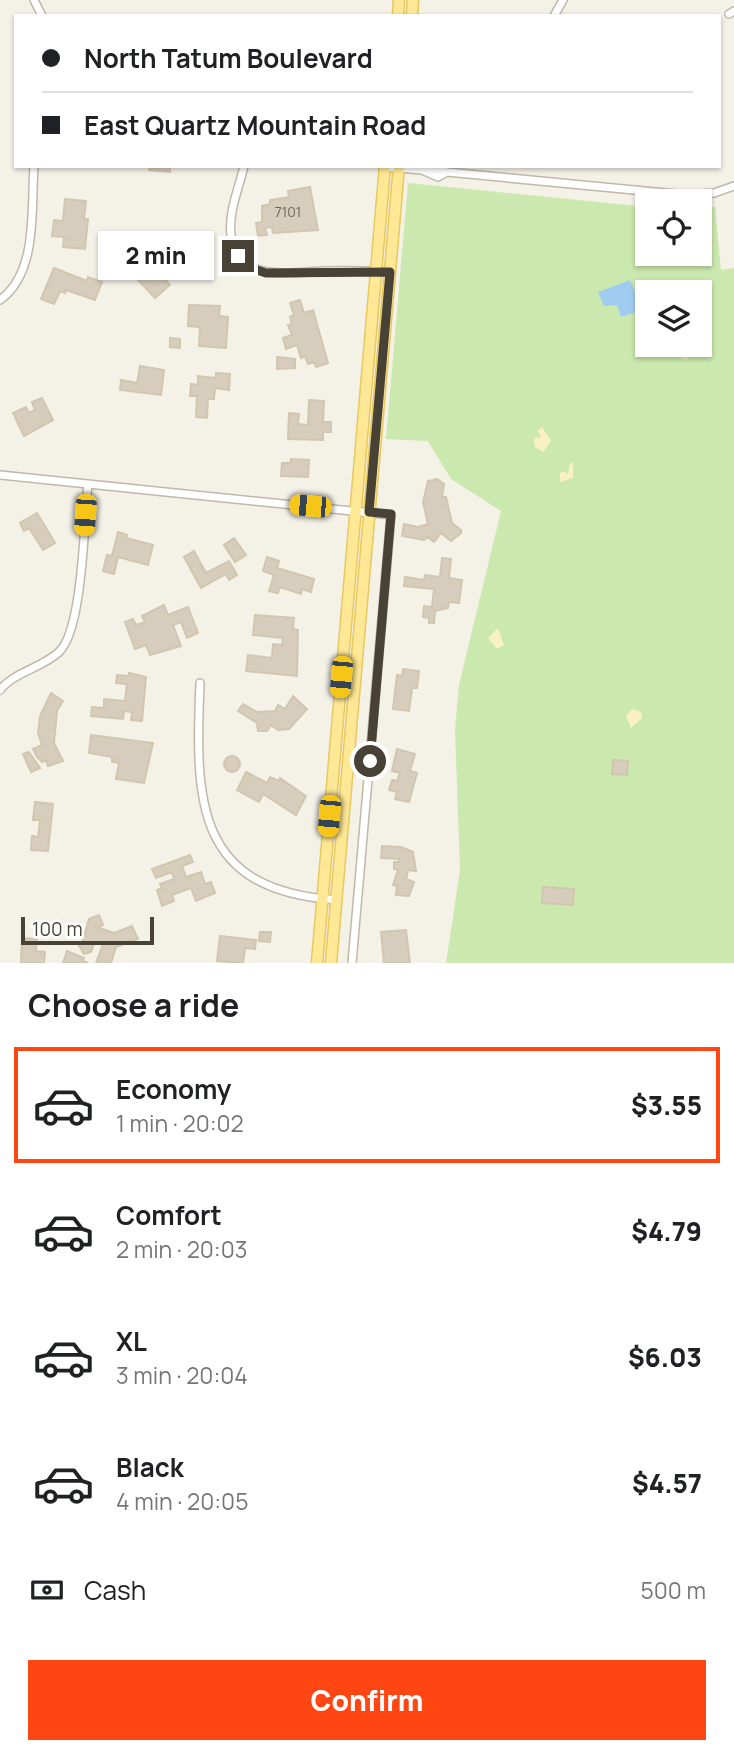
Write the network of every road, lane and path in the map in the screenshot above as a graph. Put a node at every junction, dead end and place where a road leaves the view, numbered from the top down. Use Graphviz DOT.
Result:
graph roads {
  1 [pos="34,0"];
  2 [pos="41,12"];
  3 [pos="34,168"];
  4 [pos="244,168"];
  5 [pos="385,168"];
  6 [pos="399,168"];
  7 [pos="407,168"];
  8 [pos="427,168"];
  9 [pos="433,168"];
  10 [pos="495,168"];
  11 [pos="493,176"];
  12 [pos="734,186"];
  13 [pos="376,272"];
  14 [pos="390,272"];
  15 [pos="0,300"];
  16 [pos="0,475"];
  17 [pos="88,484"];
  18 [pos="362,511"];
  19 [pos="200,683"];
  20 [pos="0,690"];
  21 [pos="322,899"];
  22 [pos="337,900"];
  23 [pos="317,963"];
  24 [pos="331,963"];
  25 [pos="352,963"];
  1 -- 2 [label="street"];
  3 -- 15 [label="street"];
  4 -- 13 [label="street"];
  5 -- 13 [label="main road"];
  6 -- 14 [label="main road"];
  7 -- 8 [label="street"];
  9 -- 11 [label="street"];
  10 -- 11 [label="street"];
  11 -- 12 [label="street"];
  13 -- 14 [label="street"];
  13 -- 18 [label="main road"];
  14 -- 18 [label="main road"];
  16 -- 17 [label="street"];
  17 -- 18 [label="street"];
  17 -- 20 [label="street"];
  18 -- 21 [label="main road"];
  18 -- 22 [label="main road"];
  18 -- 25 [label="street"];
  19 -- 21 [label="street"];
  21 -- 22 [label="street"];
  21 -- 23 [label="main road"];
  22 -- 24 [label="main road"];
}
